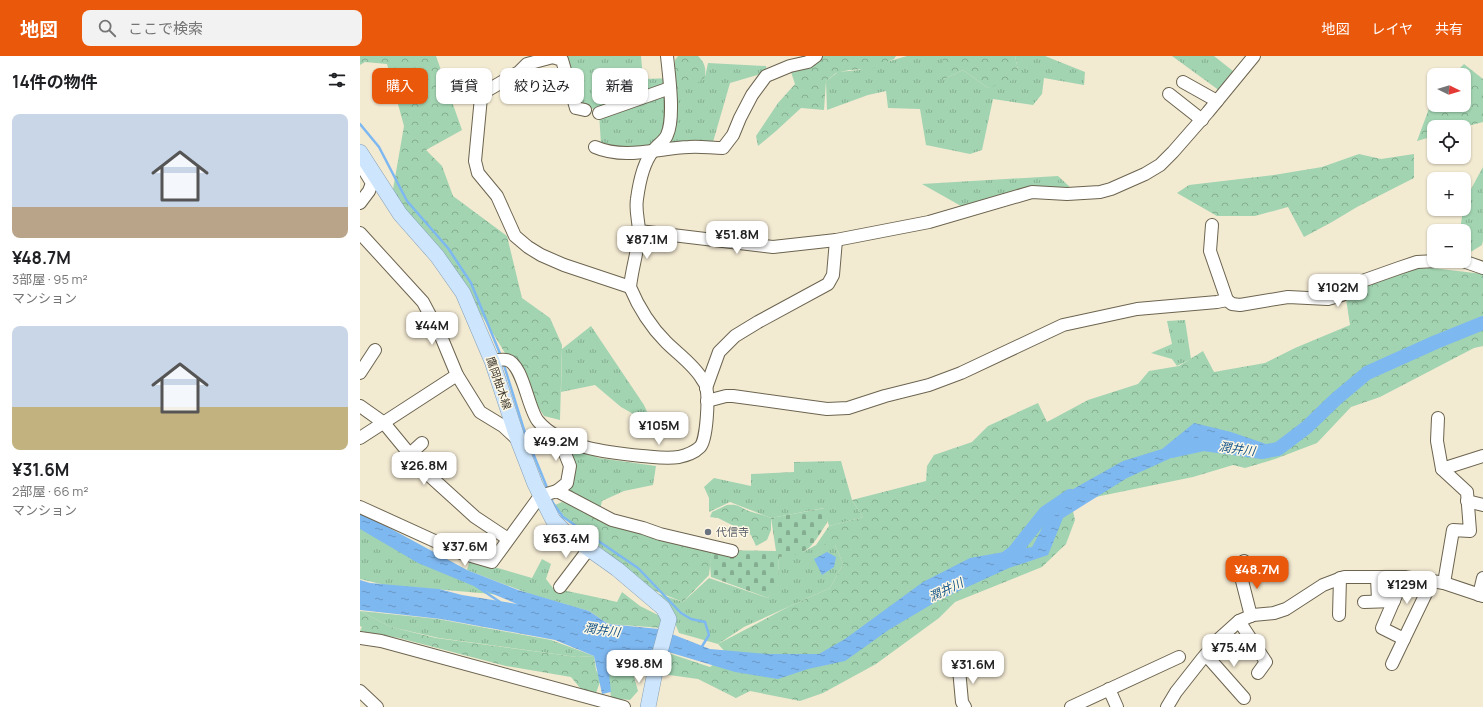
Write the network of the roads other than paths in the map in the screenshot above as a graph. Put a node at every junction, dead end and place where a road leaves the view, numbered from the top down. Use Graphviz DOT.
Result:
graph roads {
  1 [pos="667,56"];
  2 [pos="816,56"];
  3 [pos="1254,56"];
  4 [pos="554,57"];
  5 [pos="1183,82"];
  6 [pos="670,88"];
  7 [pos="1169,94"];
  8 [pos="1217,101"];
  9 [pos="585,110"];
  10 [pos="599,113"];
  11 [pos="1202,120"];
  12 [pos="596,147"];
  13 [pos="360,152"];
  14 [pos="653,152"];
  15 [pos="360,164"];
  16 [pos="360,202"];
  17 [pos="1212,225"];
  18 [pos="639,231"];
  19 [pos="360,233"];
  20 [pos="836,240"];
  21 [pos="1427,261"];
  22 [pos="1471,264"];
  23 [pos="1483,268"];
  24 [pos="630,287"];
  25 [pos="1226,300"];
  26 [pos="375,350"];
  27 [pos="492,361"];
  28 [pos="360,373"];
  29 [pos="457,375"];
  30 [pos="706,388"];
  31 [pos="708,401"];
  32 [pos="360,406"];
  33 [pos="1438,418"];
  34 [pos="384,423"];
  35 [pos="558,436"];
  36 [pos="360,438"];
  37 [pos="518,440"];
  38 [pos="422,443"];
  39 [pos="410,454"];
  40 [pos="1483,456"];
  41 [pos="1442,469"];
  42 [pos="557,491"];
  43 [pos="540,496"];
  44 [pos="1467,500"];
  45 [pos="1483,505"];
  46 [pos="360,507"];
  47 [pos="508,539"];
  48 [pos="591,550"];
  49 [pos="732,550"];
  50 [pos="1244,561"];
  51 [pos="1377,577"];
  52 [pos="1404,577"];
  53 [pos="1340,578"];
  54 [pos="1483,578"];
  55 [pos="1438,582"];
  56 [pos="560,587"];
  57 [pos="1481,596"];
  58 [pos="1378,601"];
  59 [pos="1394,601"];
  60 [pos="1364,602"];
  61 [pos="1340,615"];
  62 [pos="1251,616"];
  63 [pos="1239,621"];
  64 [pos="360,638"];
  65 [pos="1404,639"];
  66 [pos="1206,655"];
  67 [pos="1179,657"];
  68 [pos="1392,664"];
  69 [pos="959,669"];
  70 [pos="1258,673"];
  71 [pos="1109,689"];
  72 [pos="360,691"];
  73 [pos="1244,698"];
  74 [pos="377,707"];
  75 [pos="624,707"];
  76 [pos="648,707"];
  77 [pos="965,707"];
  78 [pos="1071,707"];
  79 [pos="1117,707"];
  80 [pos="1167,707"];
  1 -- 6 [label="street"];
  2 -- 14 [label="street"];
  3 -- 8 [label="street"];
  4 -- 9 [label="street"];
  4 -- 24 [label="street"];
  5 -- 8 [label="street"];
  6 -- 10 [label="street"];
  6 -- 14 [label="street"];
  7 -- 11 [label="street"];
  8 -- 11 [label="street"];
  11 -- 20 [label="street"];
  12 -- 14 [label="street"];
  13 -- 27 [label="main road, 鷹岡柚木線"];
  14 -- 18 [label="street"];
  15 -- 16 [label="street"];
  17 -- 25 [label="street"];
  18 -- 20 [label="street"];
  18 -- 24 [label="street"];
  19 -- 29 [label="street"];
  20 -- 30 [label="street"];
  21 -- 25 [label="street"];
  22 -- 23 [label="street"];
  24 -- 30 [label="street"];
  25 -- 31 [label="street"];
  26 -- 28 [label="street"];
  27 -- 35 [label="street"];
  27 -- 37 [label="main road, 鷹岡柚木線"];
  29 -- 34 [label="street"];
  29 -- 37 [label="street"];
  30 -- 31 [label="street"];
  31 -- 35 [label="street"];
  32 -- 34 [label="street"];
  33 -- 41 [label="street"];
  34 -- 36 [label="street"];
  34 -- 39 [label="street"];
  35 -- 42 [label="street"];
  37 -- 43 [label="main road, 鷹岡柚木線"];
  38 -- 39 [label="street"];
  39 -- 47 [label="street"];
  40 -- 41 [label="street"];
  41 -- 44 [label="street"];
  42 -- 43 [label="street"];
  42 -- 49 [label="street"];
  43 -- 47 [label="street"];
  43 -- 48 [label="main road, 鷹岡柚木線"];
  44 -- 45 [label="street"];
  44 -- 55 [label="street"];
  46 -- 47 [label="street"];
  48 -- 56 [label="street"];
  48 -- 76 [label="main road, 鷹岡柚木線"];
  50 -- 62 [label="street"];
  51 -- 52 [label="street"];
  51 -- 53 [label="street"];
  51 -- 58 [label="street"];
  52 -- 55 [label="street"];
  52 -- 59 [label="street"];
  53 -- 61 [label="street"];
  53 -- 62 [label="street"];
  54 -- 57 [label="street"];
  55 -- 57 [label="street"];
  55 -- 65 [label="street"];
  58 -- 59 [label="street"];
  58 -- 60 [label="street"];
  59 -- 65 [label="street"];
  62 -- 63 [label="street"];
  63 -- 66 [label="street"];
  63 -- 70 [label="street"];
  64 -- 75 [label="street"];
  65 -- 68 [label="street"];
  66 -- 73 [label="street"];
  66 -- 80 [label="street"];
  67 -- 71 [label="street"];
  69 -- 77 [label="street"];
  71 -- 78 [label="street"];
  71 -- 79 [label="street"];
  72 -- 74 [label="street"];
}
